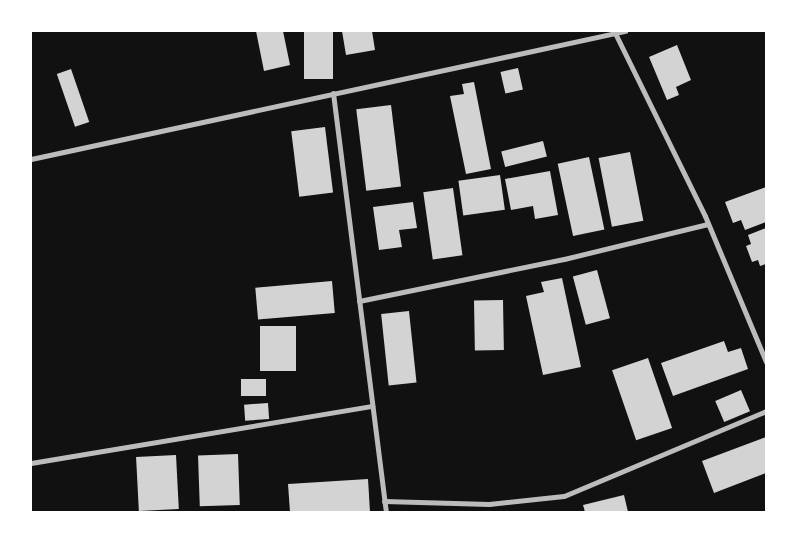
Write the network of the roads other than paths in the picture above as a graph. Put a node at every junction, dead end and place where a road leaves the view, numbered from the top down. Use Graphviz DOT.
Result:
graph roads {
  1 [pos="625,31"];
  2 [pos="614,32"];
  3 [pos="333,92"];
  4 [pos="31,159"];
  5 [pos="708,224"];
  6 [pos="359,301"];
  7 [pos="766,362"];
  8 [pos="372,406"];
  9 [pos="766,412"];
  10 [pos="31,463"];
  11 [pos="384,501"];
  12 [pos="386,512"];
  1 -- 2 [label="street"];
  2 -- 3 [label="street"];
  2 -- 5 [label="street"];
  3 -- 4 [label="street"];
  3 -- 6 [label="street"];
  5 -- 6 [label="street"];
  5 -- 7 [label="street"];
  6 -- 8 [label="street"];
  8 -- 10 [label="street"];
  8 -- 11 [label="street"];
  9 -- 11 [label="street"];
  11 -- 12 [label="street"];
}
